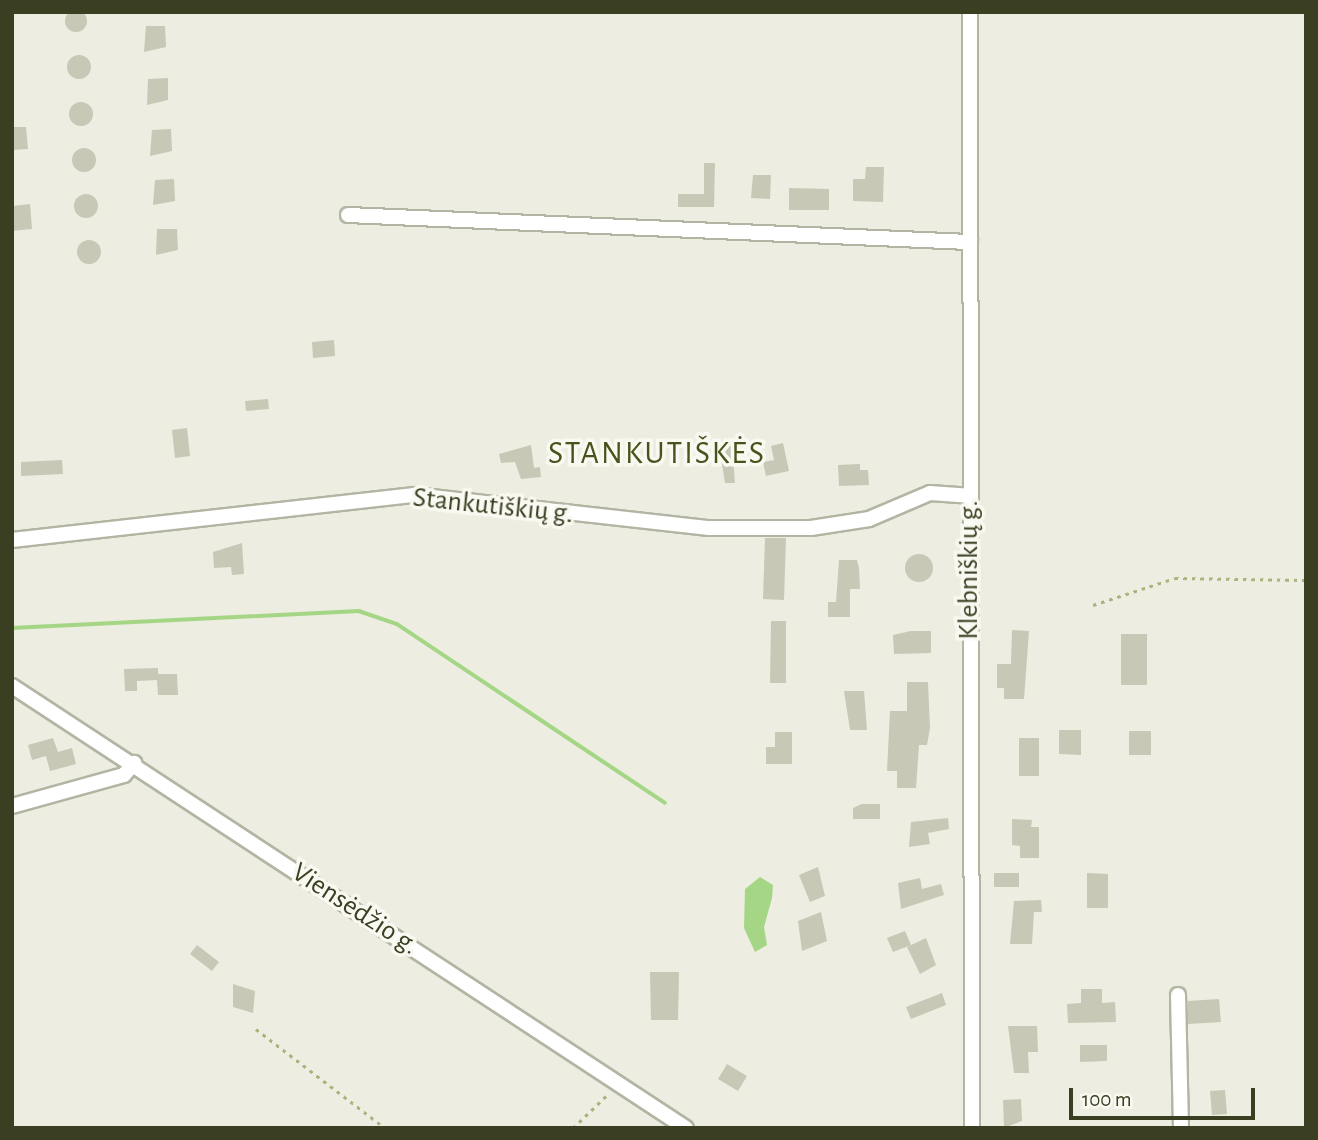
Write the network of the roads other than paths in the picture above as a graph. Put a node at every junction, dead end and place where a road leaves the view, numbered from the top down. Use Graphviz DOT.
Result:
graph roads {
  1 [pos="970,12"];
  2 [pos="348,215"];
  3 [pos="970,242"];
  4 [pos="970,496"];
  5 [pos="14,542"];
  6 [pos="12,686"];
  7 [pos="134,763"];
  8 [pos="12,806"];
  9 [pos="1178,995"];
  10 [pos="686,1128"];
  11 [pos="972,1128"];
  12 [pos="1181,1128"];
  1 -- 3 [label="street, Klebniškių g."];
  2 -- 3 [label="street"];
  3 -- 4 [label="street, Klebniškių g."];
  4 -- 5 [label="street, Stankutiškių g."];
  4 -- 11 [label="street, Klebniškių g."];
  6 -- 7 [label="street, Viensėdžio g."];
  7 -- 8 [label="street"];
  7 -- 10 [label="street, Viensėdžio g."];
  9 -- 12 [label="street"];
}
